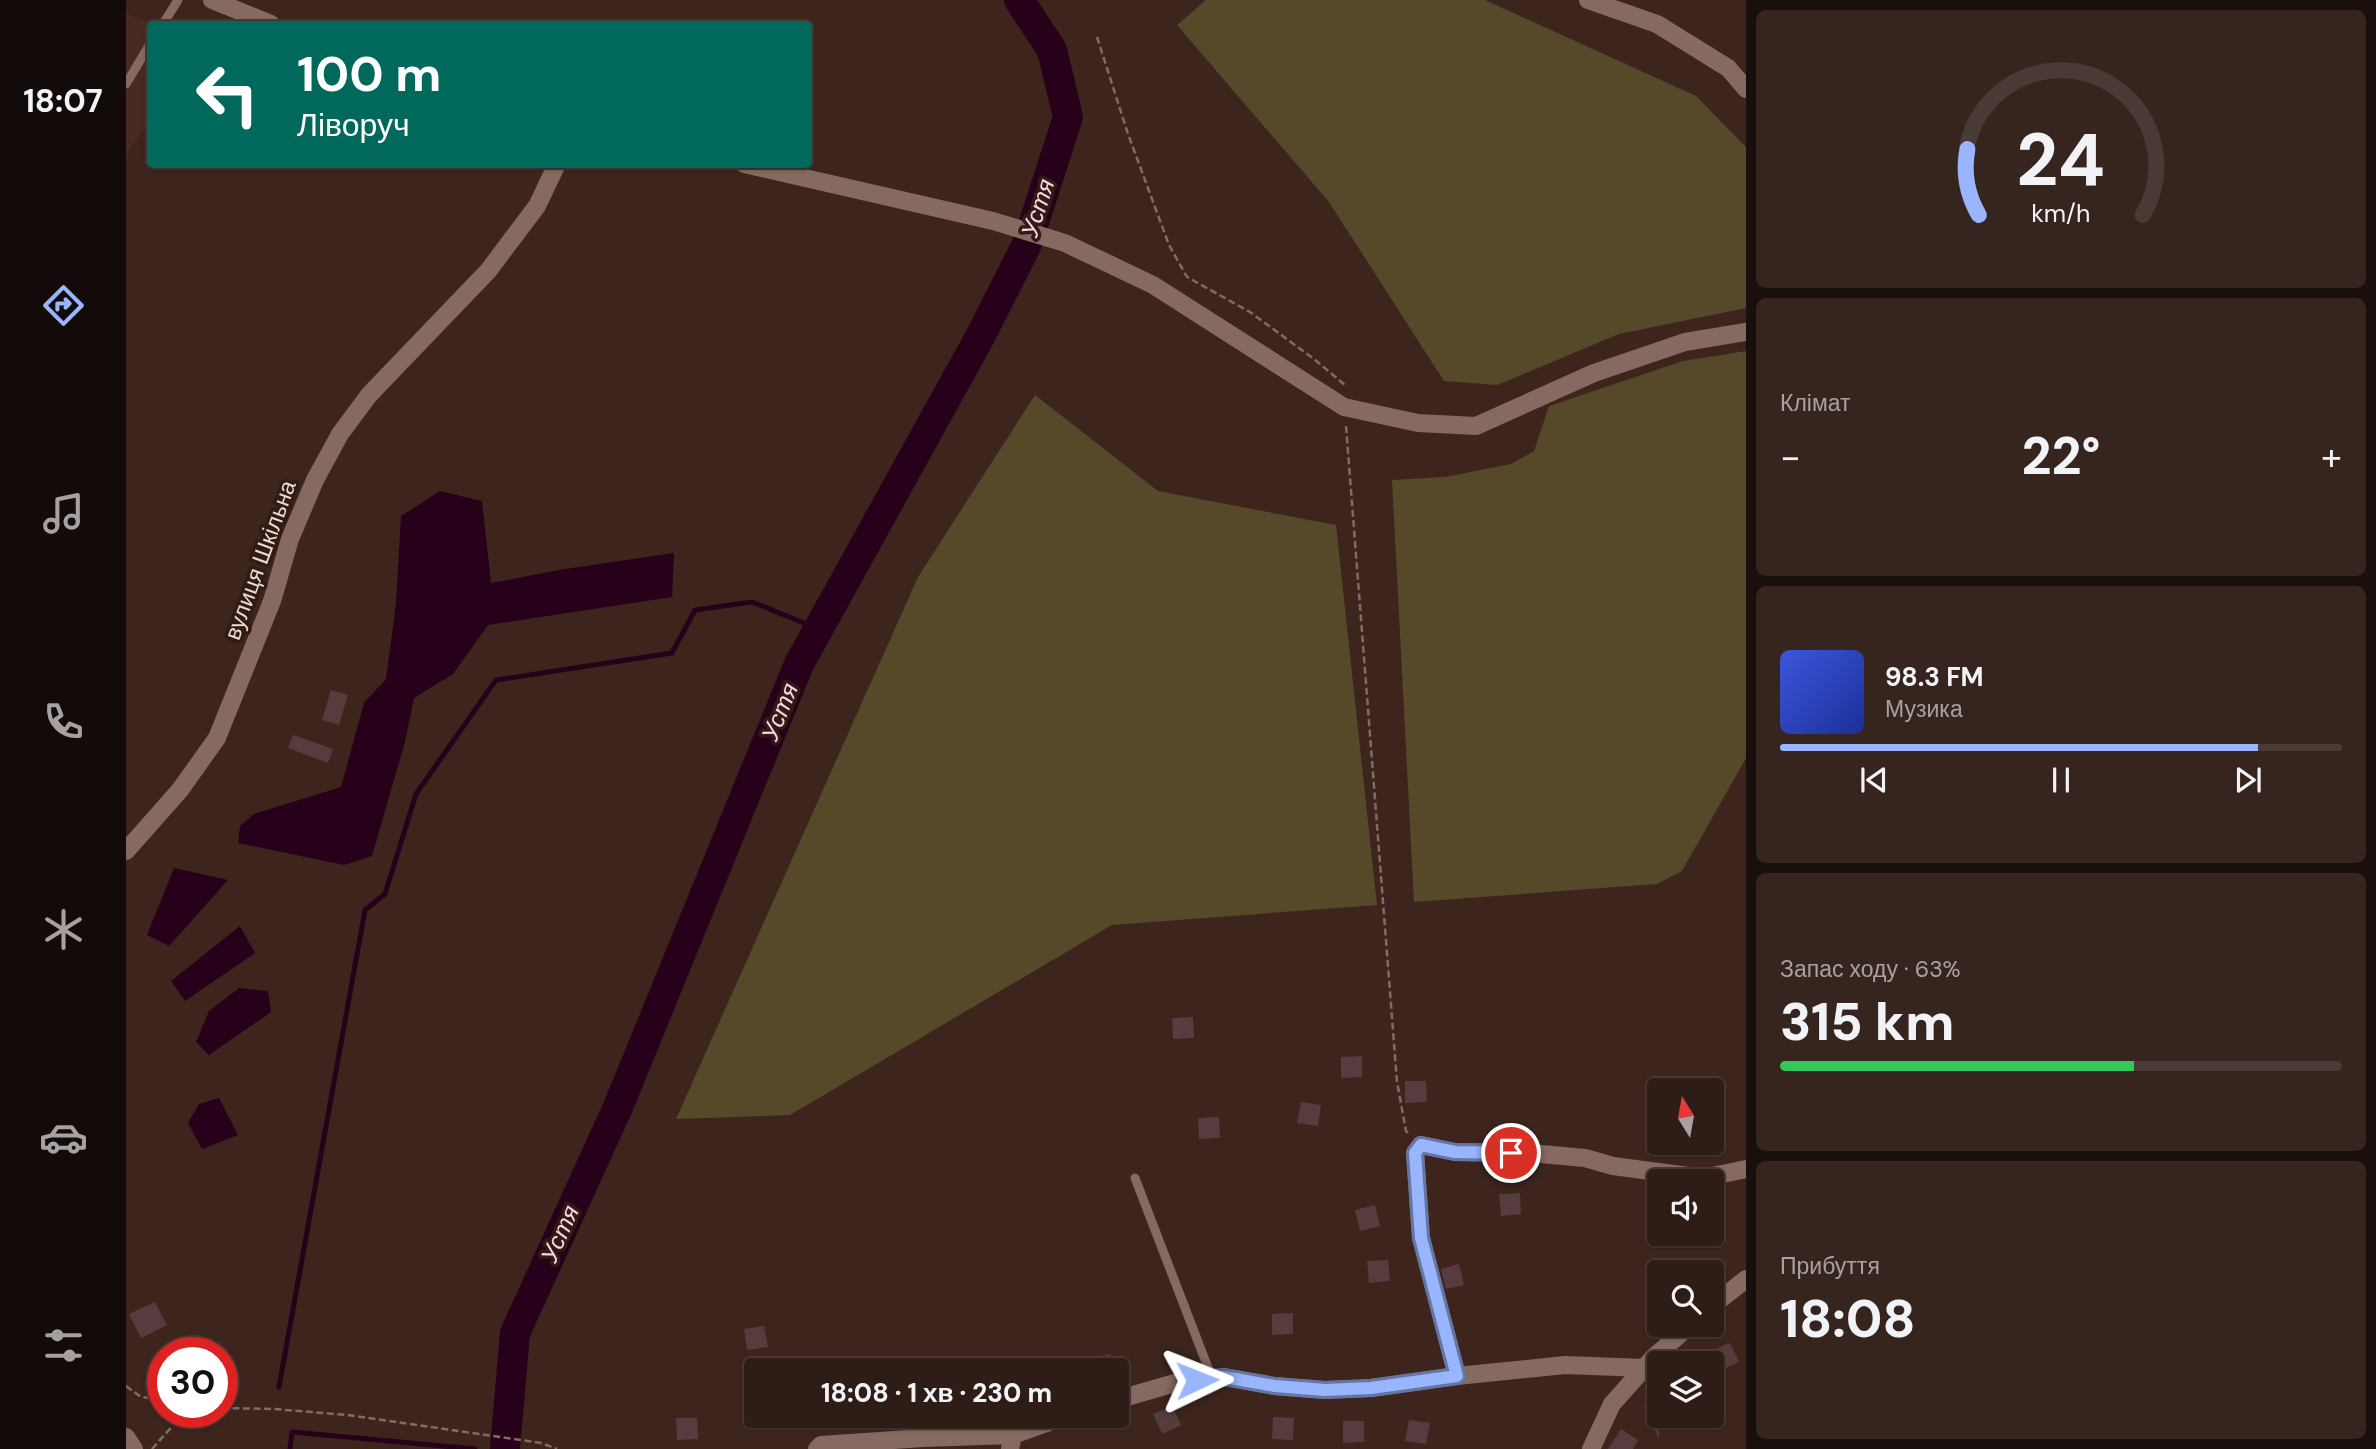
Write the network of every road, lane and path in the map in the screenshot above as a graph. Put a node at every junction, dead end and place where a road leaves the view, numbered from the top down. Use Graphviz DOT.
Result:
graph roads {
  1 [pos="178,0"];
  2 [pos="212,0"];
  3 [pos="1588,0"];
  4 [pos="165,21"];
  5 [pos="264,21"];
  6 [pos="1097,37"];
  7 [pos="147,49"];
  8 [pos="126,84"];
  9 [pos="1746,89"];
  10 [pos="555,168"];
  11 [pos="761,168"];
  12 [pos="1746,332"];
  13 [pos="1344,407"];
  14 [pos="126,850"];
  15 [pos="1421,1145"];
  16 [pos="1746,1169"];
  17 [pos="1135,1178"];
  18 [pos="1746,1279"];
  19 [pos="1724,1296"];
  20 [pos="1677,1337"];
  21 [pos="1645,1368"];
  22 [pos="1457,1376"];
  23 [pos="1212,1378"];
  24 [pos="126,1386"];
  25 [pos="147,1397"];
  26 [pos="1129,1397"];
  27 [pos="238,1408"];
  28 [pos="170,1428"];
  29 [pos="1041,1428"];
  30 [pos="126,1437"];
  31 [pos="1012,1442"];
  32 [pos="134,1449"];
  33 [pos="152,1449"];
  34 [pos="557,1449"];
  35 [pos="817,1449"];
  36 [pos="1591,1449"];
  1 -- 4 [label="lane"];
  2 -- 5 [label="street"];
  3 -- 9 [label="street"];
  6 -- 13 [label="path"];
  7 -- 8 [label="lane"];
  10 -- 14 [label="street, вулиця Шкільна"];
  11 -- 13 [label="street"];
  12 -- 13 [label="street"];
  13 -- 15 [label="path"];
  15 -- 16 [label="street"];
  15 -- 22 [label="street"];
  17 -- 23 [label="lane"];
  18 -- 19 [label="street"];
  20 -- 21 [label="street"];
  21 -- 22 [label="street"];
  21 -- 36 [label="street"];
  22 -- 23 [label="street"];
  23 -- 26 [label="street"];
  24 -- 25 [label="path"];
  27 -- 34 [label="path"];
  28 -- 33 [label="path"];
  29 -- 31 [label="street"];
  30 -- 32 [label="street"];
  31 -- 35 [label="street"];
}
